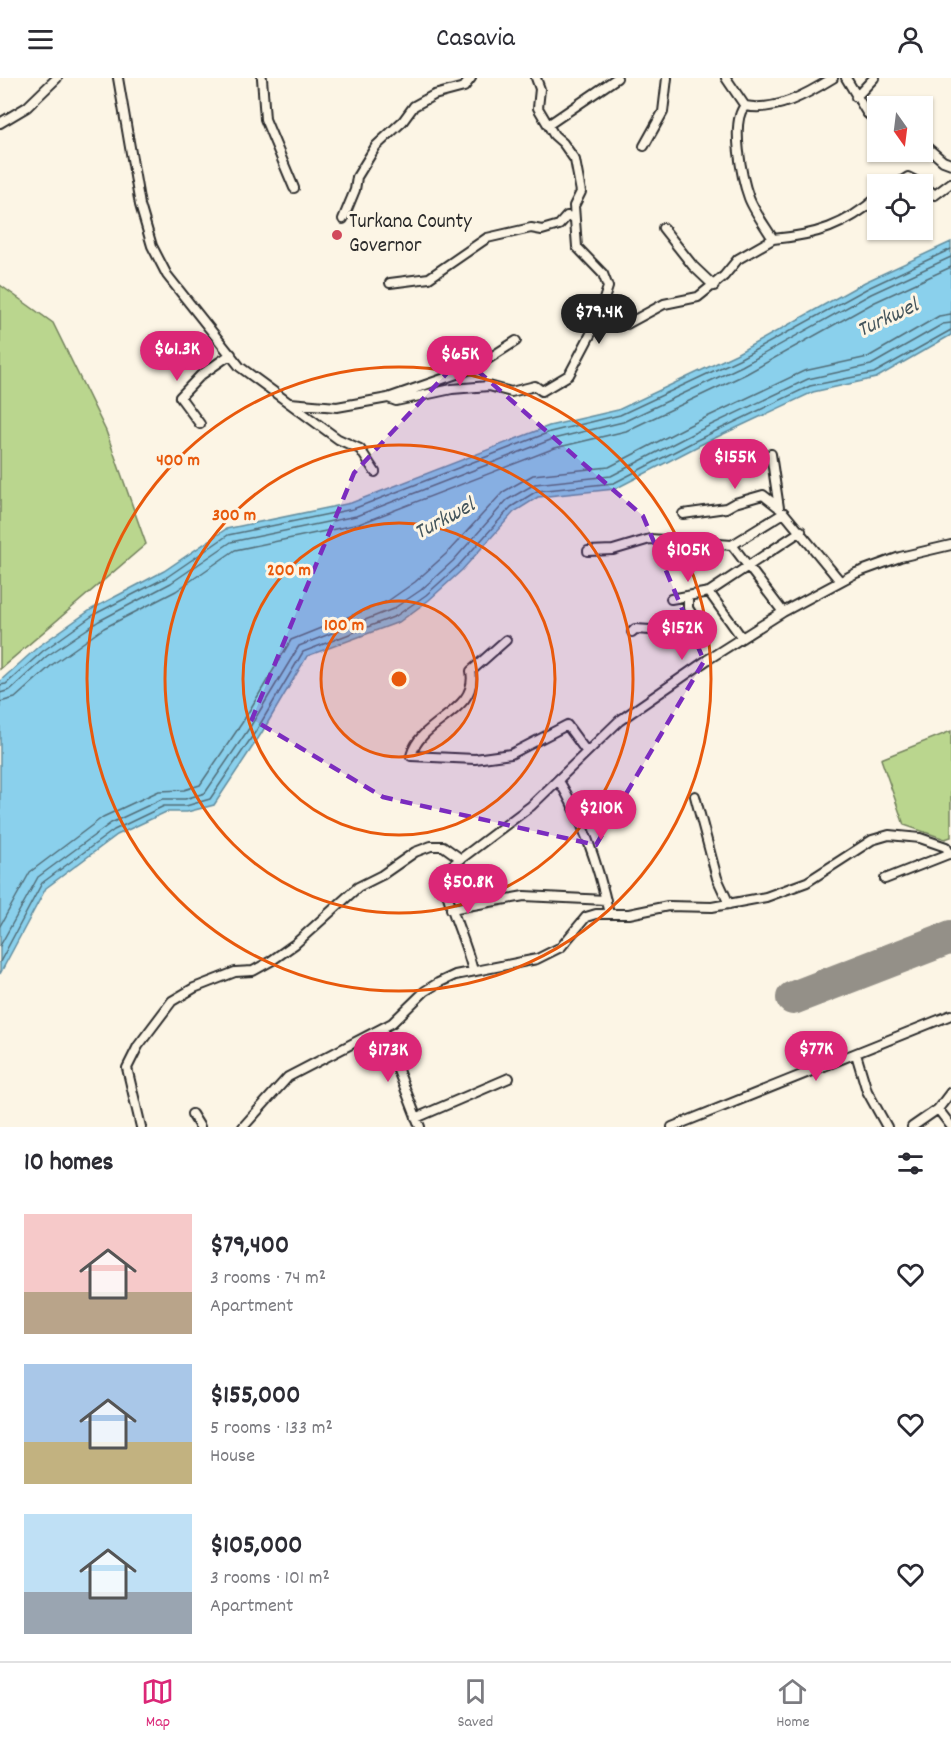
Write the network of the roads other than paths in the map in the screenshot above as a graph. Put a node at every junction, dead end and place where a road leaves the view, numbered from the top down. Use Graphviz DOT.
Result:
graph roads {
  1 [pos="57,78"];
  2 [pos="118,78"];
  3 [pos="262,78"];
  4 [pos="471,78"];
  5 [pos="536,78"];
  6 [pos="617,78"];
  7 [pos="667,78"];
  8 [pos="726,78"];
  9 [pos="833,78"];
  10 [pos="846,78"];
  11 [pos="874,78"];
  12 [pos="856,97"];
  13 [pos="745,106"];
  14 [pos="867,110"];
  15 [pos="0,123"];
  16 [pos="548,125"];
  17 [pos="644,146"];
  18 [pos="933,152"];
  19 [pos="951,164"];
  20 [pos="951,183"];
  21 [pos="294,188"];
  22 [pos="933,193"];
  23 [pos="867,205"];
  24 [pos="574,217"];
  25 [pos="343,219"];
  26 [pos="663,228"];
  27 [pos="773,238"];
  28 [pos="390,284"];
  29 [pos="714,286"];
  30 [pos="627,324"];
  31 [pos="516,341"];
  32 [pos="231,354"];
  33 [pos="388,398"];
  34 [pos="289,402"];
  35 [pos="200,424"];
  36 [pos="771,454"];
  37 [pos="375,472"];
  38 [pos="777,506"];
  39 [pos="784,513"];
  40 [pos="683,514"];
  41 [pos="801,531"];
  42 [pos="732,545"];
  43 [pos="951,545"];
  44 [pos="588,551"];
  45 [pos="748,565"];
  46 [pos="840,581"];
  47 [pos="709,592"];
  48 [pos="688,596"];
  49 [pos="671,599"];
  50 [pos="783,612"];
  51 [pos="632,632"];
  52 [pos="742,638"];
  53 [pos="506,640"];
  54 [pos="586,751"];
  55 [pos="559,781"];
  56 [pos="695,796"];
  57 [pos="950,853"];
  58 [pos="461,859"];
  59 [pos="885,879"];
  60 [pos="606,900"];
  61 [pos="729,904"];
  62 [pos="451,909"];
  63 [pos="609,914"];
  64 [pos="473,971"];
  65 [pos="951,1015"];
  66 [pos="382,1029"];
  67 [pos="856,1054"];
  68 [pos="509,1078"];
  69 [pos="951,1092"];
  70 [pos="938,1109"];
  71 [pos="192,1114"];
  72 [pos="416,1118"];
  73 [pos="247,1126"];
  74 [pos="951,1126"];
  75 [pos="141,1127"];
  76 [pos="200,1127"];
  77 [pos="420,1127"];
  78 [pos="672,1127"];
  79 [pos="887,1127"];
  80 [pos="912,1127"];
  1 -- 15 [label="street"];
  2 -- 32 [label="street"];
  3 -- 21 [label="street"];
  4 -- 25 [label="street"];
  5 -- 16 [label="street"];
  6 -- 16 [label="street"];
  7 -- 17 [label="street"];
  8 -- 13 [label="street"];
  9 -- 13 [label="street"];
  10 -- 12 [label="street"];
  11 -- 12 [label="street"];
  12 -- 14 [label="street"];
  13 -- 27 [label="street"];
  16 -- 24 [label="street"];
  18 -- 19 [label="street"];
  20 -- 22 [label="street"];
  23 -- 27 [label="street"];
  24 -- 28 [label="street"];
  24 -- 33 [label="street"];
  26 -- 29 [label="street"];
  27 -- 29 [label="street"];
  29 -- 30 [label="street"];
  31 -- 33 [label="street"];
  32 -- 34 [label="street"];
  32 -- 35 [label="street"];
  33 -- 34 [label="street"];
  34 -- 37 [label="street"];
  36 -- 38 [label="street"];
  38 -- 39 [label="street"];
  38 -- 40 [label="street"];
  39 -- 41 [label="street"];
  39 -- 42 [label="street"];
  41 -- 45 [label="street"];
  41 -- 46 [label="street"];
  42 -- 44 [label="street"];
  42 -- 45 [label="street"];
  43 -- 46 [label="street"];
  45 -- 47 [label="street"];
  45 -- 50 [label="street"];
  46 -- 50 [label="street"];
  47 -- 48 [label="street"];
  47 -- 52 [label="street"];
  48 -- 49 [label="street"];
  48 -- 51 [label="street"];
  50 -- 52 [label="street"];
  52 -- 54 [label="street"];
  53 -- 54 [label="street"];
  54 -- 55 [label="street"];
  55 -- 58 [label="street"];
  55 -- 60 [label="street"];
  56 -- 61 [label="street"];
  57 -- 59 [label="street"];
  57 -- 61 [label="street"];
  58 -- 62 [label="street"];
  58 -- 75 [label="street"];
  60 -- 62 [label="street"];
  60 -- 63 [label="street"];
  61 -- 63 [label="street"];
  62 -- 64 [label="street"];
  63 -- 64 [label="street"];
  64 -- 66 [label="street"];
  65 -- 67 [label="street"];
  66 -- 72 [label="street"];
  66 -- 73 [label="street"];
  67 -- 78 [label="street"];
  67 -- 79 [label="street"];
  68 -- 72 [label="street"];
  69 -- 70 [label="street"];
  70 -- 74 [label="street"];
  70 -- 80 [label="street"];
  71 -- 76 [label="street"];
  72 -- 77 [label="street"];
}
